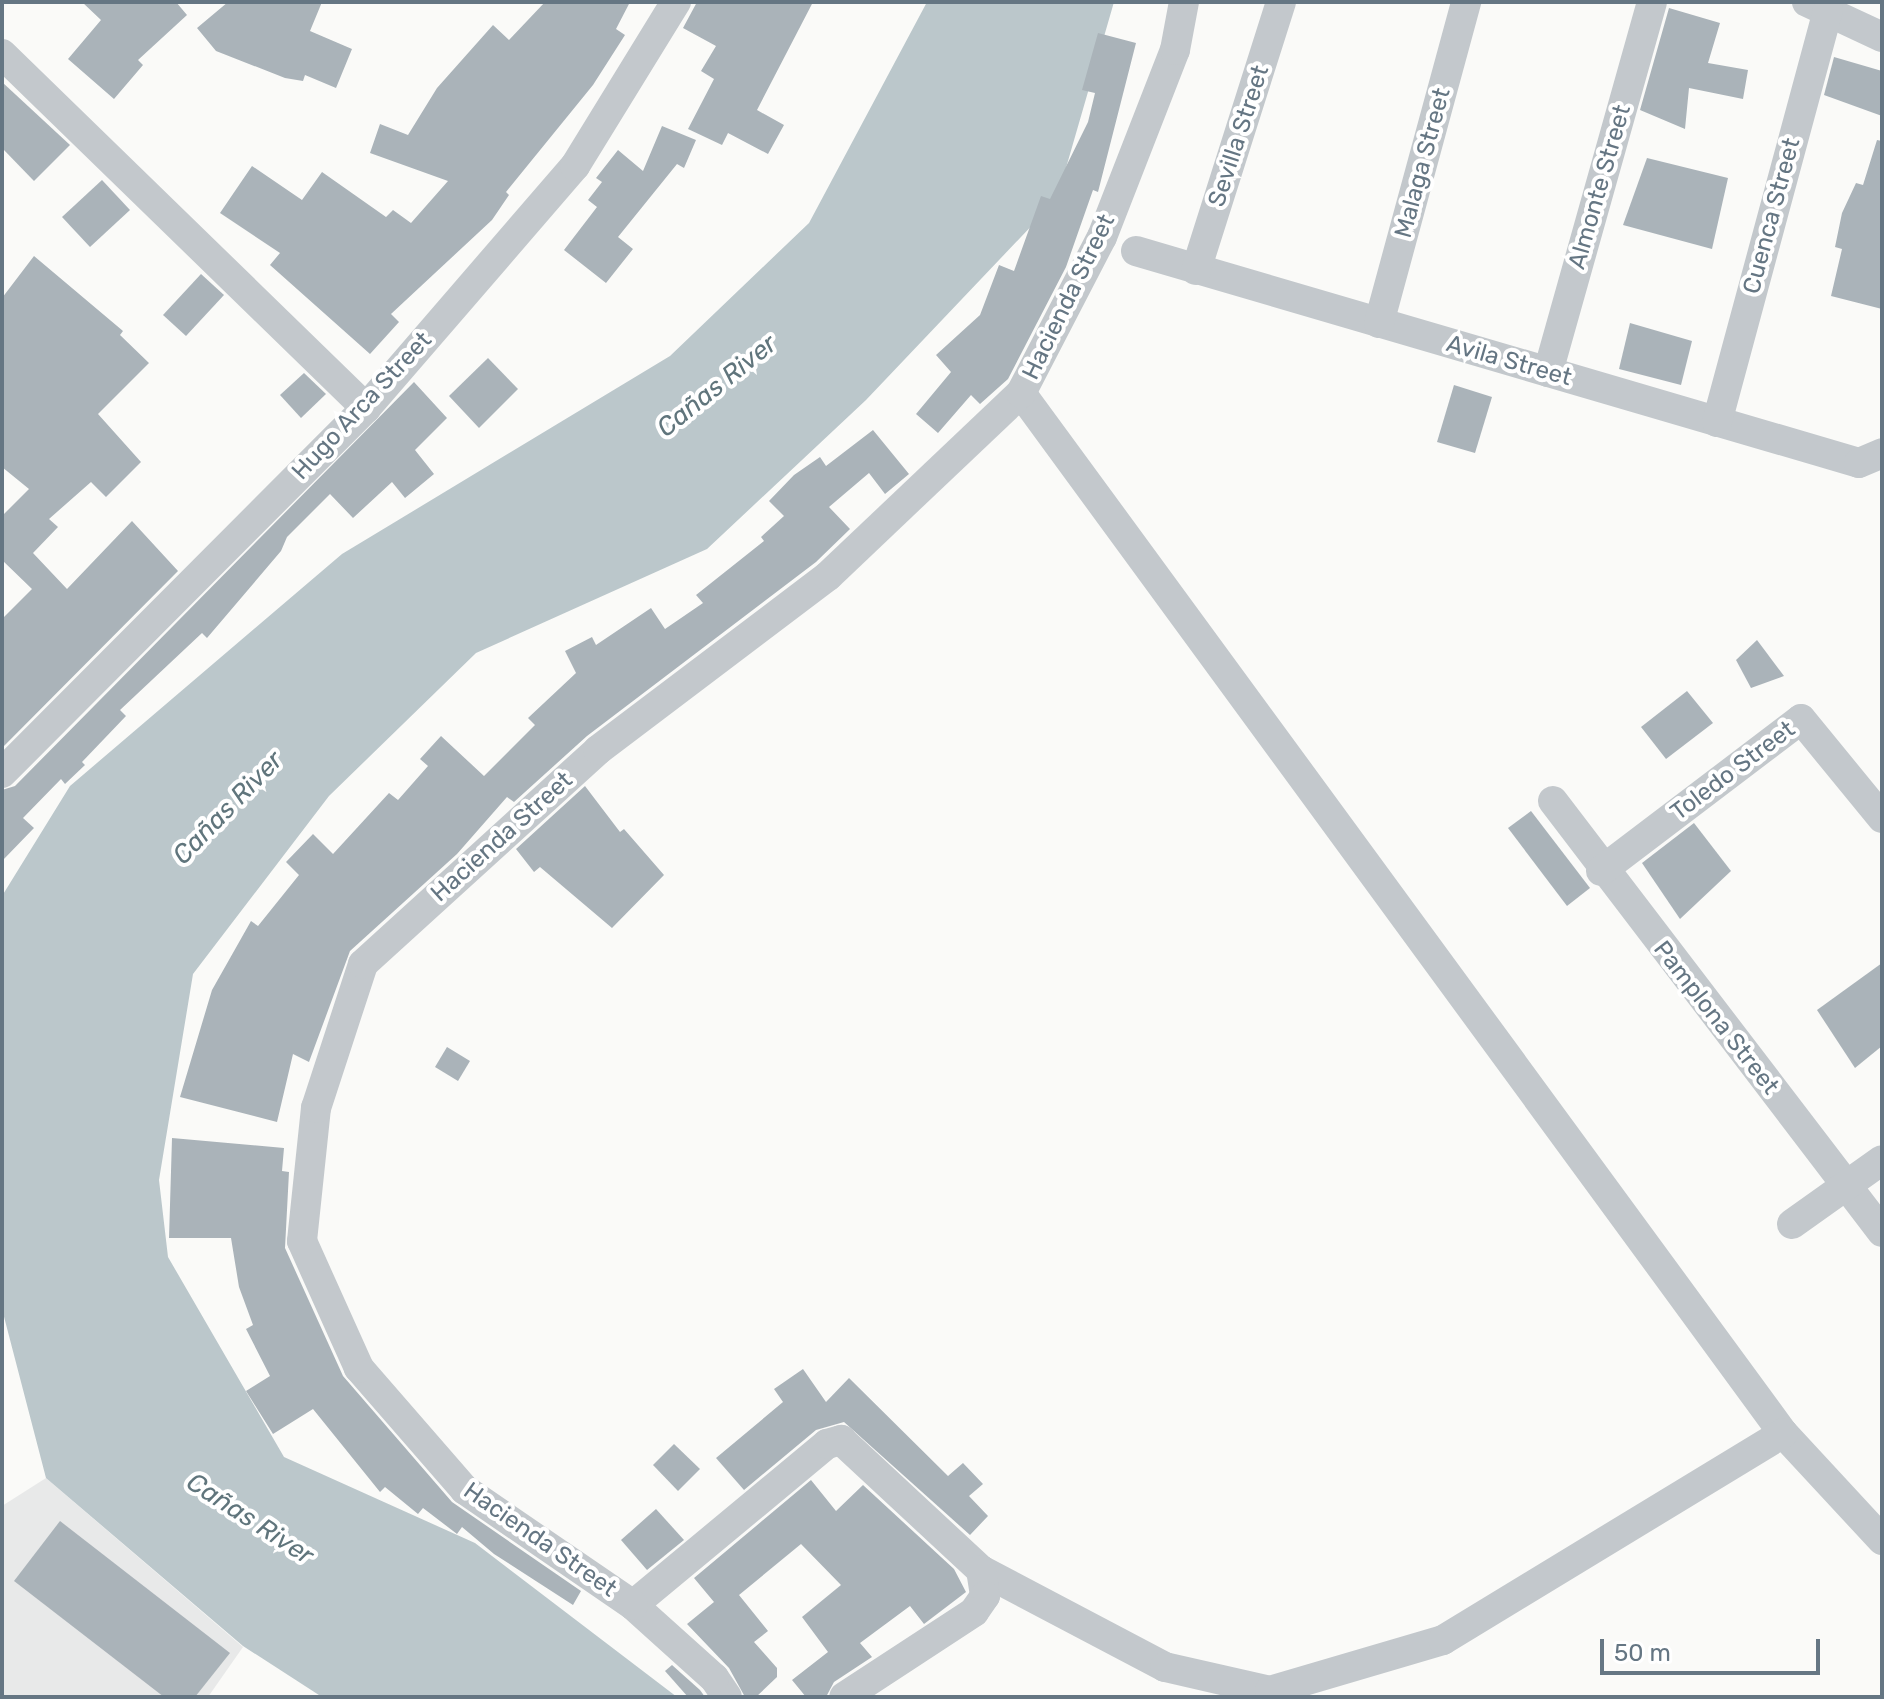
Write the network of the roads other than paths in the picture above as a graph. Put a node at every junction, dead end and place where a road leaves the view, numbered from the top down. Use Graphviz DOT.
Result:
graph roads {
  1 [pos="676,2"];
  2 [pos="1184,2"];
  3 [pos="1281,2"];
  4 [pos="1466,2"];
  5 [pos="1652,2"];
  6 [pos="1818,6"];
  7 [pos="1882,37"];
  8 [pos="2,54"];
  9 [pos="1136,251"];
  10 [pos="1196,270"];
  11 [pos="1379,323"];
  12 [pos="1548,372"];
  13 [pos="1021,393"];
  14 [pos="366,408"];
  15 [pos="1717,422"];
  16 [pos="1882,453"];
  17 [pos="3,767"];
  18 [pos="1553,801"];
  19 [pos="1882,818"];
  20 [pos="1601,871"];
  21 [pos="1882,1160"];
  22 [pos="1847,1188"];
  23 [pos="1792,1224"];
  24 [pos="1882,1232"];
  25 [pos="1783,1433"];
  26 [pos="1882,1540"];
  27 [pos="981,1570"];
  28 [pos="633,1605"];
  29 [pos="727,1697"];
  30 [pos="844,1697"];
  1 -- 14 [label="street, Hugo Arca Street"];
  2 -- 13 [label="street, Hacienda Street"];
  3 -- 10 [label="street, Sevilla Street"];
  4 -- 11 [label="street, Malaga Street"];
  5 -- 12 [label="street, Almonte Street"];
  6 -- 7 [label="street"];
  6 -- 15 [label="street, Cuenca Street"];
  8 -- 14 [label="street"];
  9 -- 10 [label="street, Avila Street"];
  10 -- 11 [label="street, Avila Street"];
  11 -- 12 [label="street, Avila Street"];
  12 -- 15 [label="street, Avila Street"];
  13 -- 25 [label="street"];
  13 -- 28 [label="street, Hacienda Street"];
  14 -- 17 [label="street, Hugo Arca Street"];
  15 -- 16 [label="street, Avila Street"];
  18 -- 20 [label="street, Pamplona Street"];
  19 -- 20 [label="street, Toledo Street"];
  20 -- 22 [label="street, Pamplona Street"];
  21 -- 22 [label="street"];
  22 -- 23 [label="street"];
  22 -- 24 [label="street, Pamplona Street"];
  25 -- 26 [label="street"];
  25 -- 27 [label="street"];
  27 -- 28 [label="street"];
  27 -- 30 [label="street"];
  28 -- 29 [label="street, Hacienda Street"];
}
